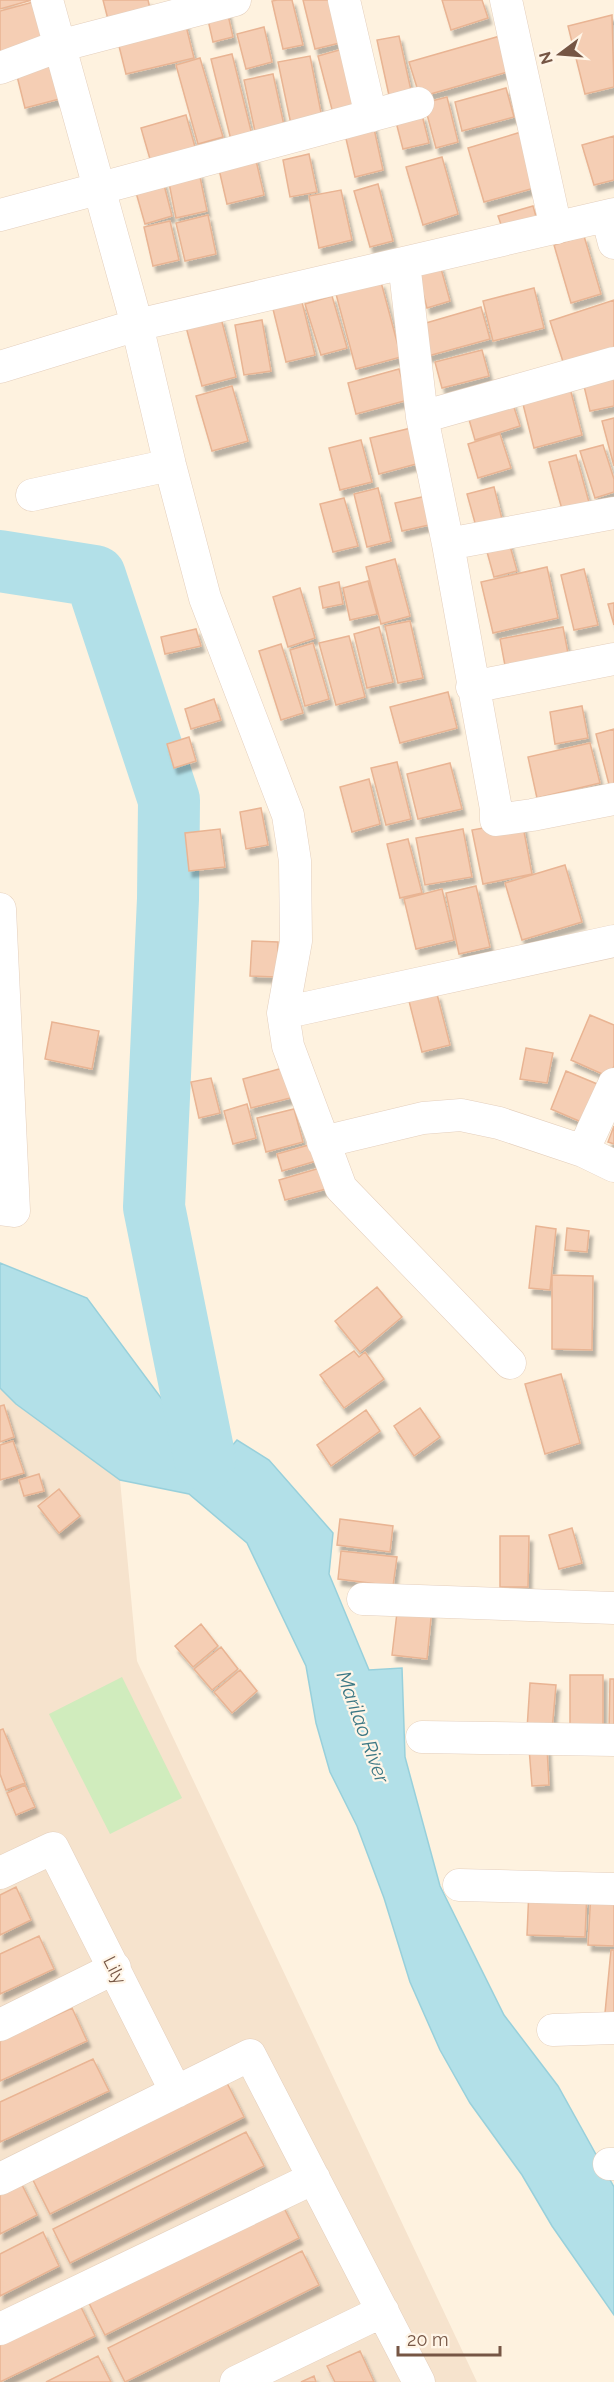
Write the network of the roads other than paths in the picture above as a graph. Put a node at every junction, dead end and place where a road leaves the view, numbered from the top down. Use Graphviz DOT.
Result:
graph roads {
  1 [pos="47,0"];
  2 [pos="235,0"];
  3 [pos="344,0"];
  4 [pos="506,0"];
  5 [pos="194,5"];
  6 [pos="59,46"];
  7 [pos="0,68"];
  8 [pos="418,103"];
  9 [pos="371,116"];
  10 [pos="100,187"];
  11 [pos="0,215"];
  12 [pos="612,224"];
  13 [pos="556,228"];
  14 [pos="404,263"];
  15 [pos="137,325"];
  16 [pos="614,363"];
  17 [pos="0,367"];
  18 [pos="422,417"];
  19 [pos="170,465"];
  20 [pos="32,495"];
  21 [pos="614,513"];
  22 [pos="448,544"];
  23 [pos="614,659"];
  24 [pos="472,687"];
  25 [pos="614,799"];
  26 [pos="0,909"];
  27 [pos="614,940"];
  28 [pos="1,964"];
  29 [pos="283,1013"];
  30 [pos="614,1084"];
  31 [pos="323,1142"];
  32 [pos="584,1151"];
  33 [pos="614,1166"];
  34 [pos="0,1209"];
  35 [pos="510,1364"];
  36 [pos="363,1599"];
  37 [pos="614,1608"];
  38 [pos="422,1737"];
  39 [pos="614,1740"];
  40 [pos="0,1873"];
  41 [pos="459,1885"];
  42 [pos="614,1889"];
  43 [pos="115,1968"];
  44 [pos="0,2025"];
  45 [pos="614,2028"];
  46 [pos="553,2030"];
  47 [pos="176,2092"];
  48 [pos="0,2178"];
  49 [pos="314,2178"];
  50 [pos="383,2311"];
  51 [pos="0,2329"];
  52 [pos="236,2382"];
  53 [pos="419,2382"];
  1 -- 6 [label="street"];
  2 -- 5 [label="street"];
  3 -- 9 [label="street"];
  4 -- 13 [label="street"];
  5 -- 6 [label="street"];
  6 -- 7 [label="street"];
  6 -- 10 [label="street"];
  8 -- 9 [label="street"];
  9 -- 10 [label="street"];
  10 -- 11 [label="street"];
  10 -- 15 [label="street"];
  12 -- 13 [label="street"];
  13 -- 14 [label="street"];
  14 -- 15 [label="street"];
  14 -- 18 [label="street"];
  15 -- 17 [label="street"];
  15 -- 19 [label="street"];
  16 -- 18 [label="street"];
  18 -- 22 [label="street"];
  19 -- 20 [label="street"];
  19 -- 29 [label="street"];
  21 -- 22 [label="street"];
  22 -- 24 [label="street"];
  23 -- 24 [label="street"];
  24 -- 25 [label="street"];
  26 -- 28 [label="street"];
  27 -- 29 [label="street"];
  28 -- 34 [label="street"];
  29 -- 31 [label="street"];
  30 -- 32 [label="street"];
  31 -- 32 [label="street"];
  31 -- 35 [label="street"];
  32 -- 33 [label="street"];
  36 -- 37 [label="street"];
  38 -- 39 [label="street"];
  40 -- 43 [label="street, Lily"];
  41 -- 42 [label="street"];
  43 -- 44 [label="street"];
  43 -- 47 [label="street, Lily"];
  45 -- 46 [label="street"];
  47 -- 48 [label="street"];
  47 -- 49 [label="street"];
  49 -- 50 [label="street"];
  49 -- 51 [label="street"];
  50 -- 52 [label="street"];
  50 -- 53 [label="street"];
}
